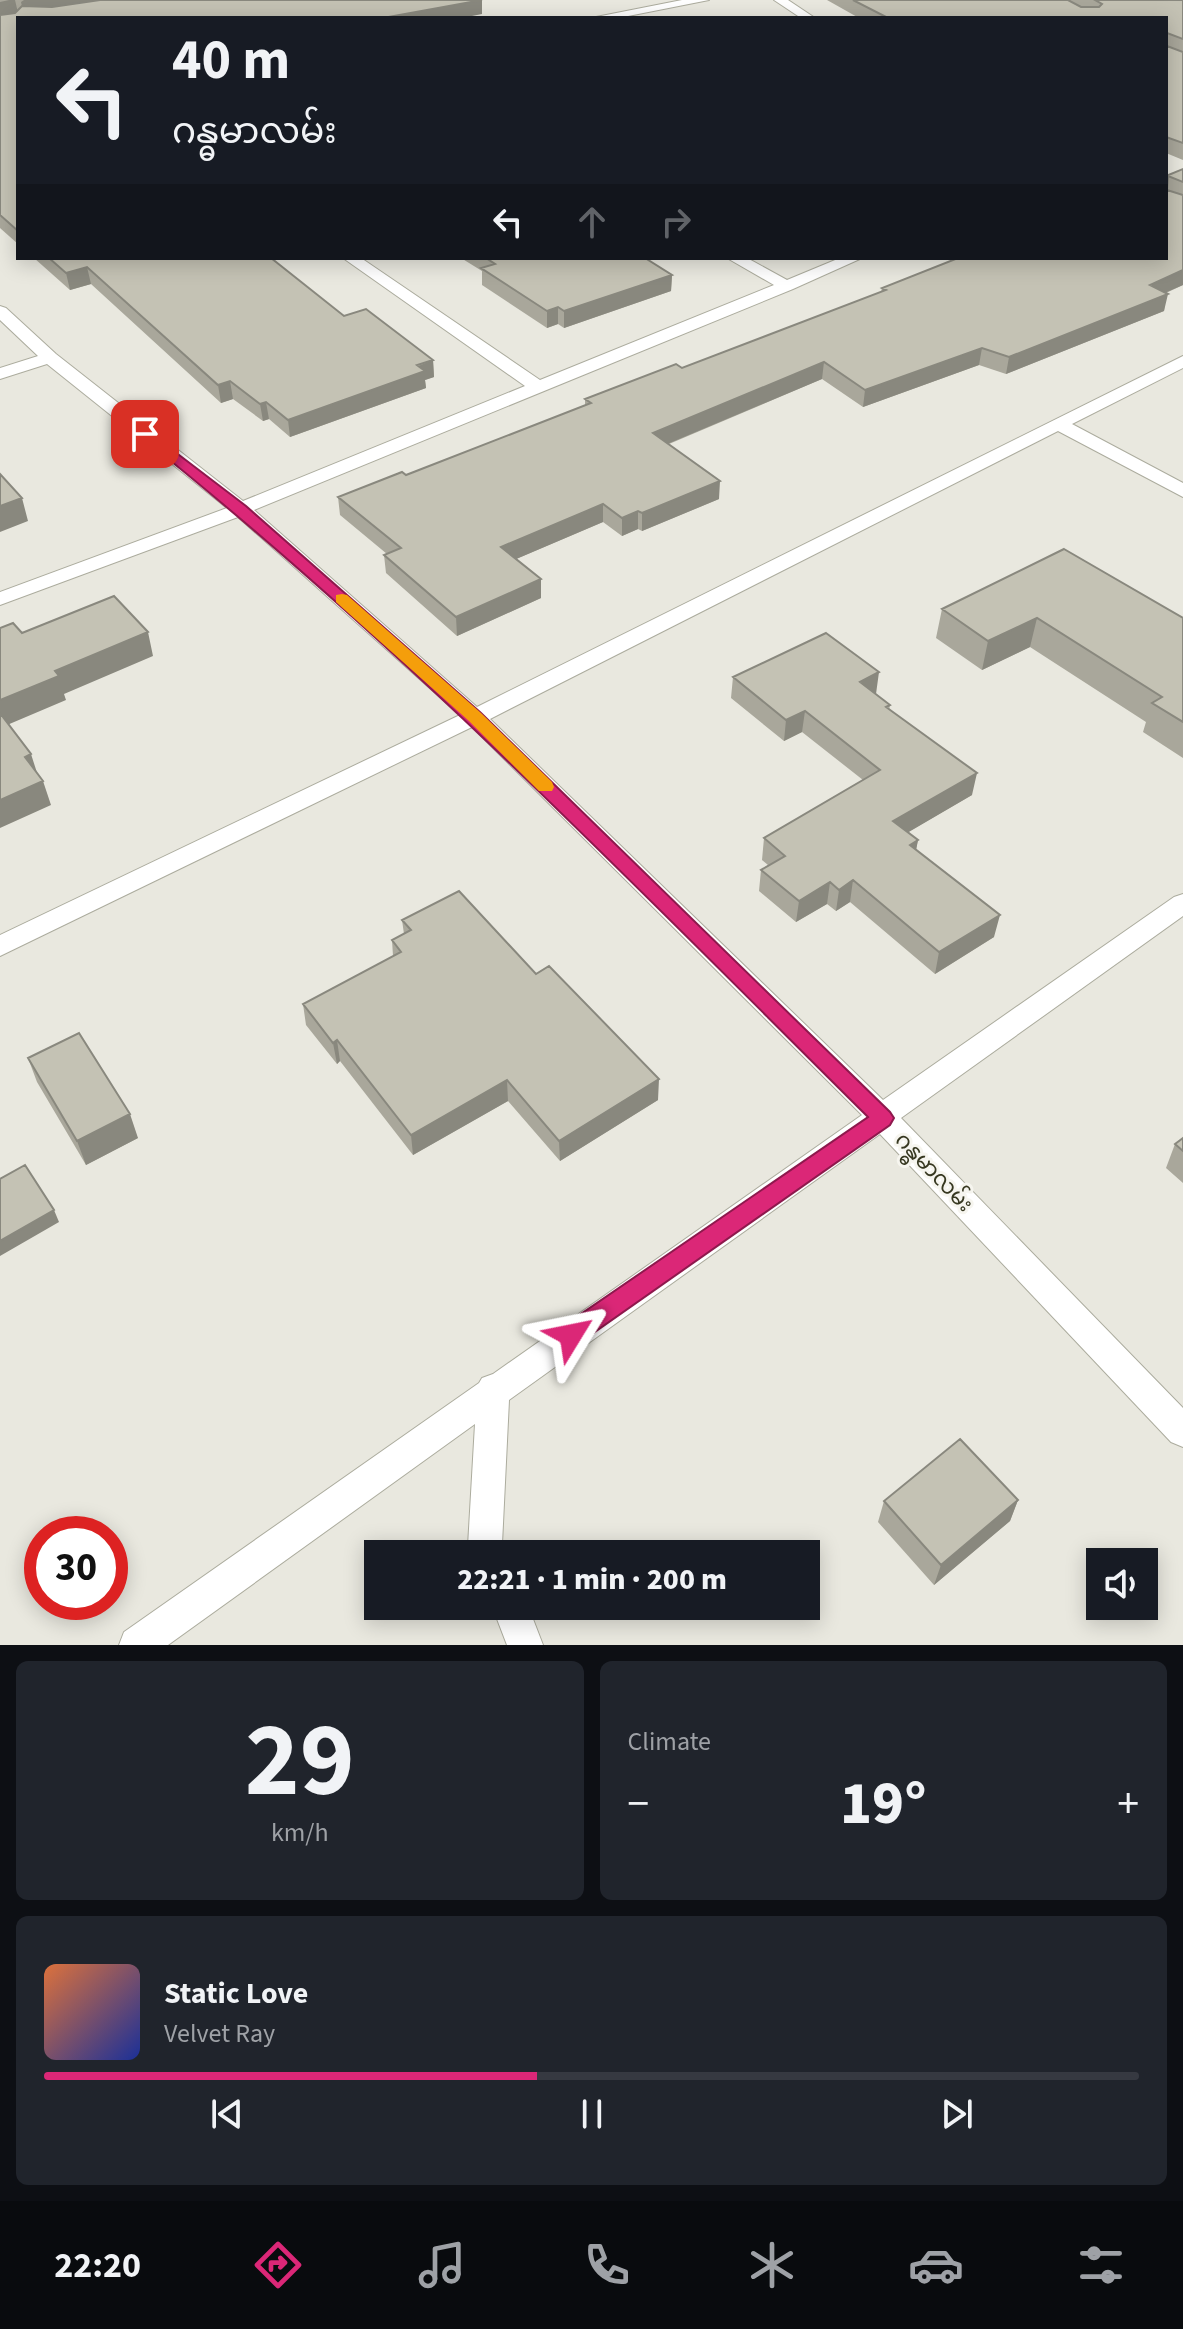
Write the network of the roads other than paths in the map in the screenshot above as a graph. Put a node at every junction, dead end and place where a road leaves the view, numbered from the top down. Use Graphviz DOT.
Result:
graph roads {
  1 [pos="703,0"];
  2 [pos="780,0"];
  3 [pos="609,16"];
  4 [pos="806,16"];
  5 [pos="354,260"];
  6 [pos="739,260"];
  7 [pos="849,260"];
  8 [pos="787,286"];
  9 [pos="0,311"];
  10 [pos="50,358"];
  11 [pos="1183,361"];
  12 [pos="0,374"];
  13 [pos="538,387"];
  14 [pos="1061,425"];
  15 [pos="1183,491"];
  16 [pos="241,509"];
  17 [pos="0,599"];
  18 [pos="475,717"];
  19 [pos="1183,903"];
  20 [pos="0,946"];
  21 [pos="883,1118"];
  22 [pos="493,1389"];
  23 [pos="1183,1431"];
  24 [pos="485,1540"];
  25 [pos="515,1620"];
  26 [pos="137,1645"];
  27 [pos="525,1645"];
  1 -- 3 [label="street"];
  2 -- 4 [label="street"];
  5 -- 13 [label="street"];
  6 -- 8 [label="street"];
  7 -- 8 [label="street"];
  8 -- 13 [label="street"];
  9 -- 10 [label="street, ဂန္ဓမာလမ်း"];
  10 -- 12 [label="street"];
  10 -- 16 [label="street, ဂန္ဓမာလမ်း"];
  11 -- 14 [label="street"];
  13 -- 16 [label="street"];
  14 -- 15 [label="street"];
  14 -- 18 [label="street"];
  16 -- 17 [label="street"];
  16 -- 18 [label="street, ဂန္ဓမာလမ်း"];
  18 -- 20 [label="street"];
  18 -- 21 [label="street, ဂန္ဓမာလမ်း"];
  19 -- 21 [label="street"];
  21 -- 22 [label="street"];
  21 -- 23 [label="street, ဂန္ဓမာလမ်း"];
  22 -- 24 [label="street"];
  22 -- 26 [label="street"];
  25 -- 27 [label="street"];
}
